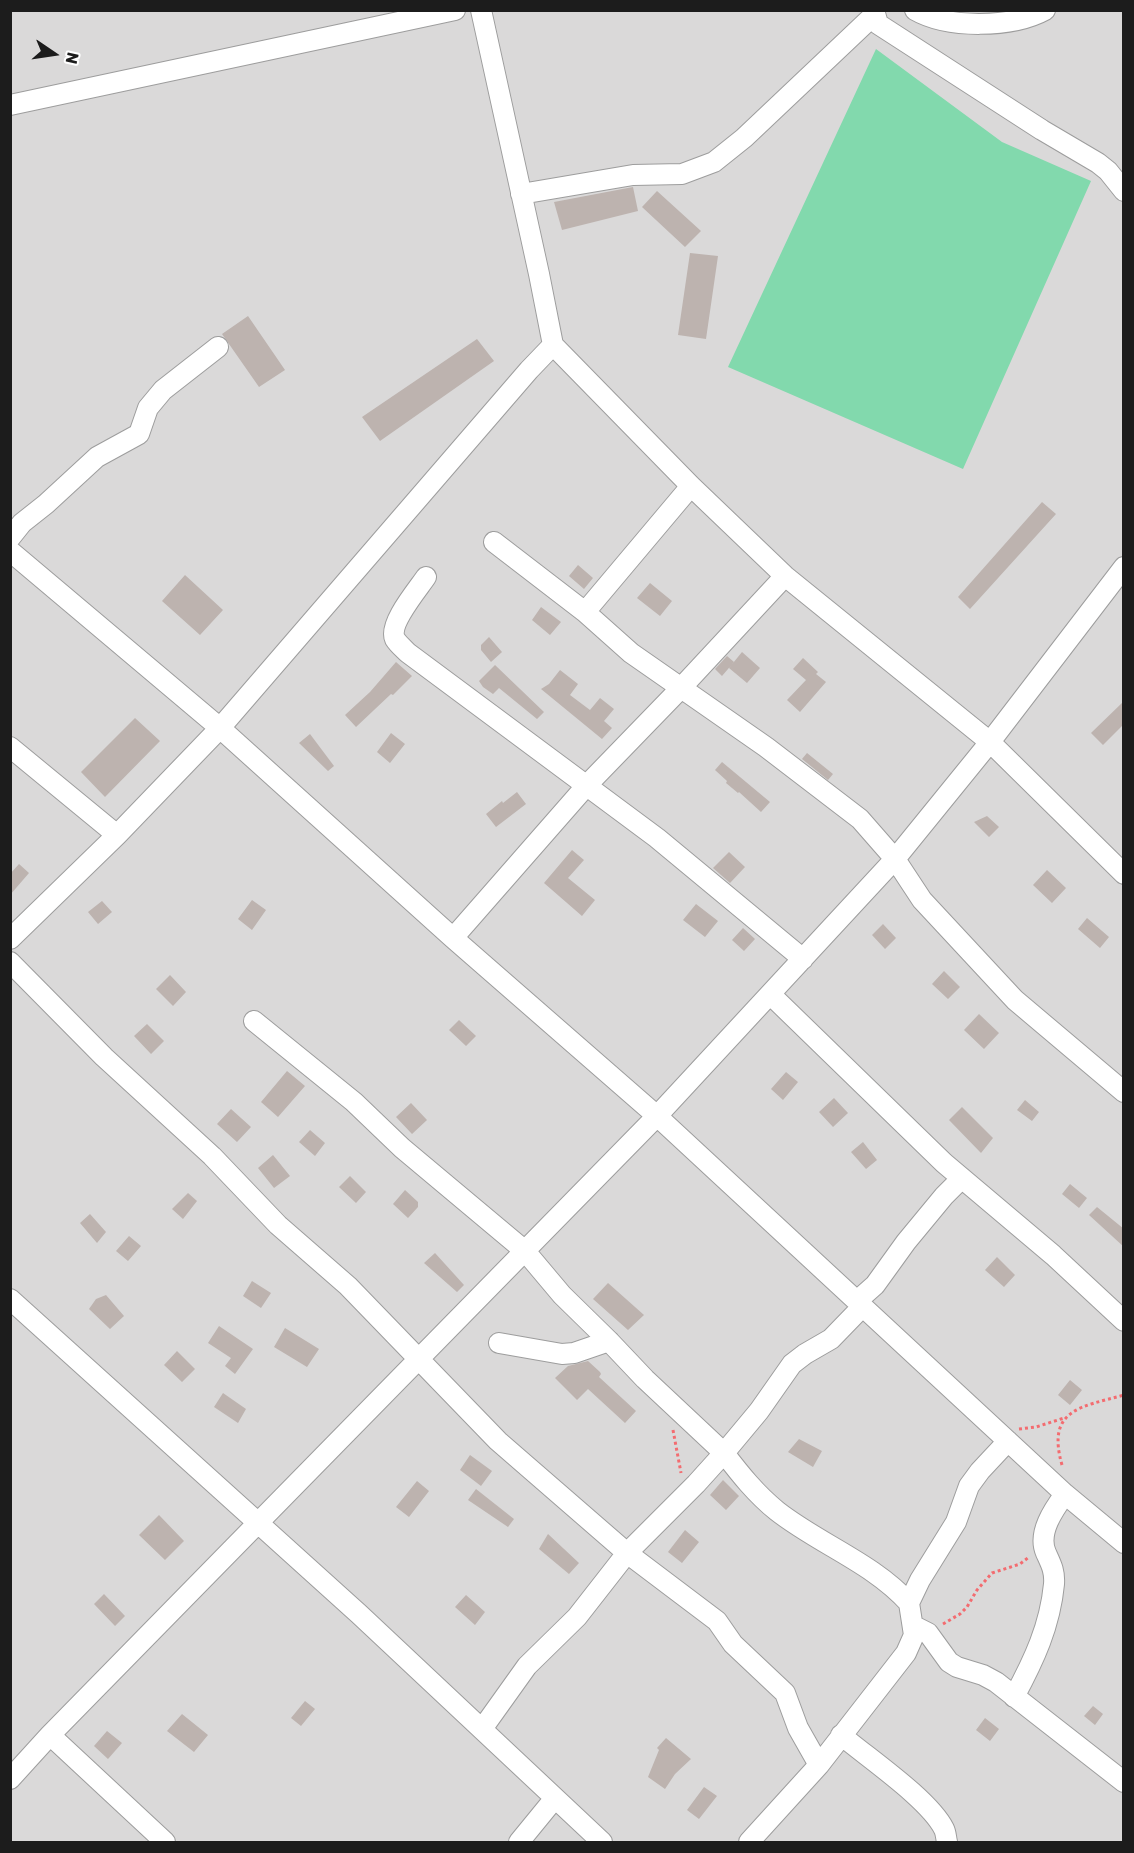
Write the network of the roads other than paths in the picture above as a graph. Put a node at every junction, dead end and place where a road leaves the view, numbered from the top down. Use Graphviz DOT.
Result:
graph roads {
  1 [pos="455,10"];
  2 [pos="481,10"];
  3 [pos="915,10"];
  4 [pos="1045,10"];
  5 [pos="874,13"];
  6 [pos="10,105"];
  7 [pos="1124,191"];
  8 [pos="521,194"];
  9 [pos="553,345"];
  10 [pos="218,347"];
  11 [pos="691,486"];
  12 [pos="10,538"];
  13 [pos="494,542"];
  14 [pos="10,551"];
  15 [pos="1124,567"];
  16 [pos="785,576"];
  17 [pos="426,577"];
  18 [pos="585,612"];
  19 [pos="680,689"];
  20 [pos="220,728"];
  21 [pos="990,742"];
  22 [pos="10,747"];
  23 [pos="587,784"];
  24 [pos="117,835"];
  25 [pos="895,860"];
  26 [pos="1124,874"];
  27 [pos="453,938"];
  28 [pos="10,939"];
  29 [pos="802,959"];
  30 [pos="10,962"];
  31 [pos="770,994"];
  32 [pos="254,1021"];
  33 [pos="1124,1092"];
  34 [pos="657,1116"];
  35 [pos="962,1178"];
  36 [pos="525,1251"];
  37 [pos="875,1286"];
  38 [pos="10,1299"];
  39 [pos="860,1303"];
  40 [pos="877,1320"];
  41 [pos="1124,1321"];
  42 [pos="609,1341"];
  43 [pos="498,1342"];
  44 [pos="419,1359"];
  45 [pos="1004,1437"];
  46 [pos="723,1453"];
  47 [pos="1065,1494"];
  48 [pos="258,1524"];
  49 [pos="1124,1543"];
  50 [pos="627,1553"];
  51 [pos="909,1603"];
  52 [pos="921,1629"];
  53 [pos="1014,1697"];
  54 [pos="482,1729"];
  55 [pos="50,1735"];
  56 [pos="841,1735"];
  57 [pos="819,1765"];
  58 [pos="10,1779"];
  59 [pos="1124,1782"];
  60 [pos="555,1798"];
  61 [pos="165,1842"];
  62 [pos="519,1842"];
  63 [pos="602,1842"];
  64 [pos="748,1842"];
  65 [pos="947,1842"];
  1 -- 6 [label="street"];
  2 -- 8 [label="street"];
  3 -- 4 [label="street"];
  5 -- 7 [label="street"];
  5 -- 8 [label="street"];
  8 -- 9 [label="street"];
  9 -- 11 [label="street"];
  9 -- 20 [label="street"];
  10 -- 12 [label="street"];
  11 -- 16 [label="street"];
  11 -- 18 [label="street"];
  13 -- 18 [label="street"];
  14 -- 20 [label="street"];
  15 -- 21 [label="street"];
  16 -- 19 [label="street"];
  16 -- 21 [label="street"];
  17 -- 23 [label="street"];
  18 -- 19 [label="street"];
  19 -- 23 [label="street"];
  19 -- 25 [label="street"];
  20 -- 24 [label="street"];
  20 -- 27 [label="street"];
  21 -- 25 [label="street"];
  21 -- 26 [label="street"];
  22 -- 24 [label="street"];
  23 -- 27 [label="street"];
  23 -- 29 [label="street"];
  24 -- 28 [label="street"];
  25 -- 29 [label="street"];
  25 -- 33 [label="street"];
  27 -- 34 [label="street"];
  29 -- 31 [label="street"];
  30 -- 44 [label="street"];
  31 -- 34 [label="street"];
  31 -- 35 [label="street"];
  32 -- 36 [label="street"];
  34 -- 36 [label="street"];
  34 -- 39 [label="street"];
  35 -- 37 [label="street"];
  35 -- 41 [label="street"];
  36 -- 42 [label="street"];
  36 -- 44 [label="street"];
  37 -- 39 [label="street"];
  37 -- 40 [label="street"];
  38 -- 48 [label="street"];
  39 -- 40 [label="street"];
  39 -- 46 [label="street"];
  40 -- 45 [label="street"];
  42 -- 43 [label="street"];
  42 -- 46 [label="street"];
  44 -- 48 [label="street"];
  44 -- 50 [label="street"];
  45 -- 47 [label="street"];
  45 -- 51 [label="street"];
  46 -- 50 [label="street"];
  46 -- 51 [label="street"];
  47 -- 49 [label="street"];
  47 -- 53 [label="street"];
  48 -- 54 [label="street"];
  48 -- 55 [label="street"];
  50 -- 54 [label="street"];
  50 -- 57 [label="street"];
  51 -- 52 [label="street"];
  52 -- 53 [label="street"];
  52 -- 56 [label="street"];
  53 -- 59 [label="street"];
  54 -- 60 [label="street"];
  55 -- 58 [label="street"];
  55 -- 61 [label="street"];
  56 -- 57 [label="street"];
  56 -- 65 [label="street"];
  57 -- 64 [label="street"];
  60 -- 62 [label="street"];
  60 -- 63 [label="street"];
}
